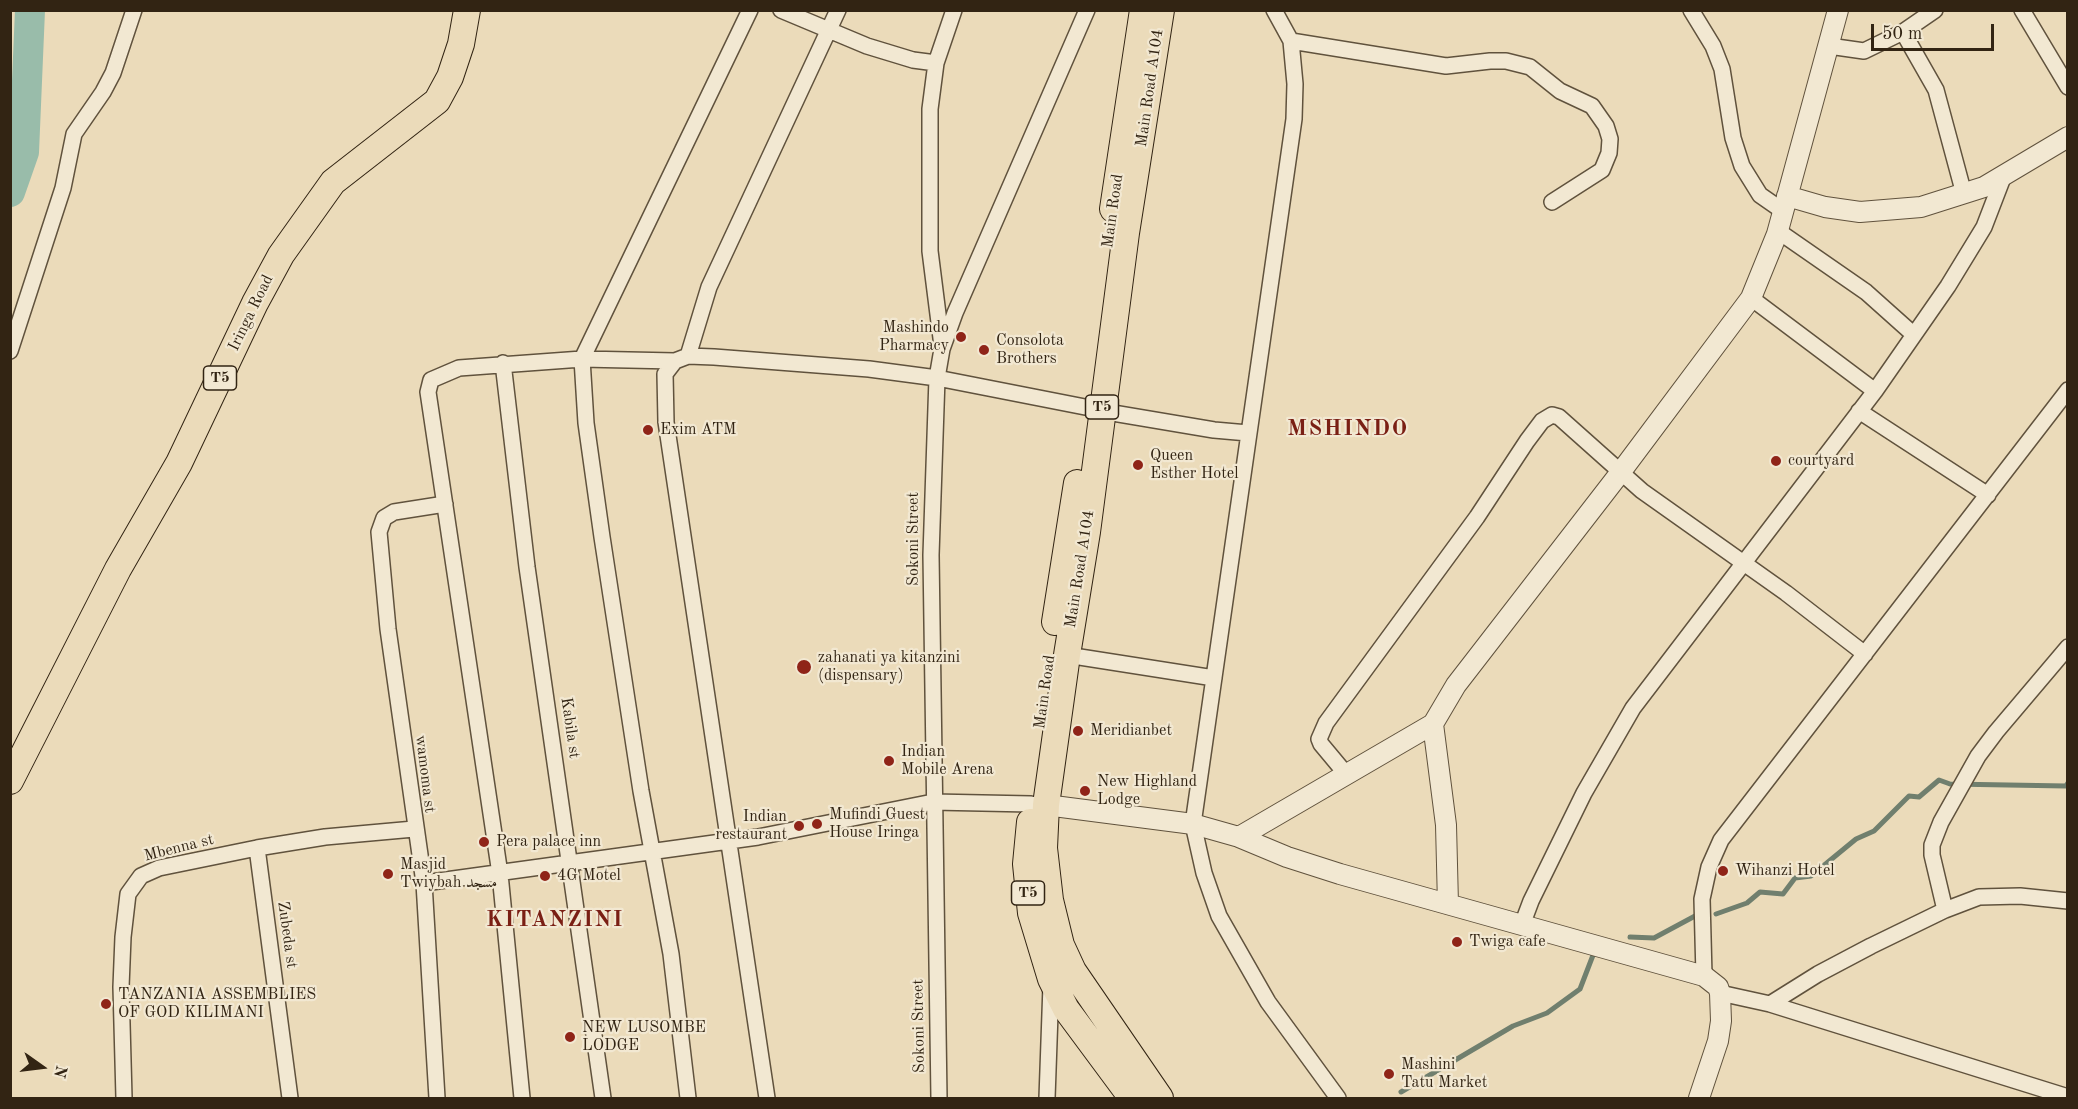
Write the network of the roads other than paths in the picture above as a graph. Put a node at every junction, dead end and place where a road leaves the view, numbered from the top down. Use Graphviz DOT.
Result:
graph roads {
  1 [pos="134,10"];
  2 [pos="467,10"];
  3 [pos="750,10"];
  4 [pos="781,10"];
  5 [pos="838,10"];
  6 [pos="954,10"];
  7 [pos="1087,10"];
  8 [pos="1143,10"];
  9 [pos="1161,10"];
  10 [pos="1274,10"];
  11 [pos="1691,10"];
  12 [pos="1838,10"];
  13 [pos="1935,10"];
  14 [pos="2022,10"];
  15 [pos="828,30"];
  16 [pos="1903,32"];
  17 [pos="1291,41"];
  18 [pos="1829,46"];
  19 [pos="936,63"];
  20 [pos="2067,87"];
  21 [pos="1135,127"];
  22 [pos="2067,137"];
  23 [pos="2004,175"];
  24 [pos="1964,194"];
  25 [pos="1552,202"];
  26 [pos="1785,204"];
  27 [pos="1778,231"];
  28 [pos="1751,298"];
  29 [pos="1913,334"];
  30 [pos="942,349"];
  31 [pos="10,351"];
  32 [pos="681,358"];
  33 [pos="582,359"];
  34 [pos="503,363"];
  35 [pos="937,378"];
  36 [pos="2067,390"];
  37 [pos="1875,391"];
  38 [pos="1093,409"];
  39 [pos="1859,411"];
  40 [pos="1248,433"];
  41 [pos="1620,473"];
  42 [pos="1988,495"];
  43 [pos="445,504"];
  44 [pos="1743,563"];
  45 [pos="2067,647"];
  46 [pos="1865,654"];
  47 [pos="1067,655"];
  48 [pos="1214,678"];
  49 [pos="1432,724"];
  50 [pos="1346,774"];
  51 [pos="10,781"];
  52 [pos="933,802"];
  53 [pos="1039,804"];
  54 [pos="1193,824"];
  55 [pos="414,829"];
  56 [pos="1239,837"];
  57 [pos="729,841"];
  58 [pos="256,848"];
  59 [pos="652,851"];
  60 [pos="571,863"];
  61 [pos="500,874"];
  62 [pos="423,883"];
  63 [pos="2067,901"];
  64 [pos="1448,904"];
  65 [pos="1945,910"];
  66 [pos="1522,925"];
  67 [pos="1062,975"];
  68 [pos="1704,976"];
  69 [pos="1720,993"];
  70 [pos="1770,1004"];
  71 [pos="2067,1097"];
  72 [pos="124,1098"];
  73 [pos="290,1098"];
  74 [pos="437,1098"];
  75 [pos="522,1098"];
  76 [pos="603,1098"];
  77 [pos="688,1098"];
  78 [pos="767,1098"];
  79 [pos="939,1098"];
  80 [pos="1047,1098"];
  81 [pos="1132,1098"];
  82 [pos="1160,1098"];
  83 [pos="1338,1098"];
  84 [pos="1699,1098"];
  1 -- 31 [label="street"];
  2 -- 51 [label="highway, Iringa Road / T5"];
  3 -- 33 [label="street"];
  4 -- 15 [label="street"];
  5 -- 15 [label="street"];
  6 -- 19 [label="street"];
  7 -- 30 [label="street, Sokoni Street"];
  8 -- 21 [label="highway, T5"];
  9 -- 21 [label="highway, Main Road A104 / T5"];
  10 -- 17 [label="street"];
  11 -- 26 [label="street"];
  12 -- 18 [label="street"];
  13 -- 16 [label="street"];
  14 -- 20 [label="street"];
  15 -- 19 [label="street"];
  15 -- 32 [label="street"];
  16 -- 18 [label="street"];
  16 -- 24 [label="street"];
  17 -- 25 [label="street"];
  17 -- 40 [label="street"];
  18 -- 26 [label="street"];
  19 -- 30 [label="street"];
  21 -- 38 [label="highway, Main Road A104 / T5"];
  22 -- 23 [label="street"];
  23 -- 24 [label="street"];
  23 -- 29 [label="street"];
  24 -- 26 [label="street"];
  26 -- 27 [label="street"];
  27 -- 28 [label="street"];
  27 -- 29 [label="street"];
  28 -- 37 [label="street"];
  28 -- 41 [label="street"];
  29 -- 37 [label="street"];
  30 -- 35 [label="street, Sokoni Street"];
  32 -- 33 [label="street"];
  32 -- 35 [label="street"];
  32 -- 57 [label="street"];
  33 -- 34 [label="street"];
  33 -- 59 [label="street"];
  34 -- 43 [label="street"];
  34 -- 60 [label="street, Kabila st"];
  35 -- 38 [label="street"];
  35 -- 52 [label="street, Sokoni Street"];
  36 -- 42 [label="street"];
  37 -- 39 [label="street"];
  38 -- 40 [label="street"];
  38 -- 47 [label="highway, Main Road A104 / T5"];
  38 -- 53 [label="highway, Main Road / T5"];
  39 -- 42 [label="street"];
  39 -- 44 [label="street"];
  40 -- 48 [label="street"];
  41 -- 44 [label="street"];
  41 -- 49 [label="street"];
  41 -- 50 [label="street"];
  42 -- 46 [label="street"];
  43 -- 55 [label="street, wamoma st"];
  43 -- 61 [label="street"];
  44 -- 46 [label="street"];
  44 -- 66 [label="street"];
  45 -- 65 [label="street"];
  46 -- 68 [label="street"];
  47 -- 48 [label="street"];
  47 -- 53 [label="highway, Main Road A104 / T5"];
  48 -- 54 [label="street"];
  49 -- 50 [label="street"];
  49 -- 64 [label="street"];
  50 -- 56 [label="street"];
  52 -- 53 [label="street"];
  52 -- 57 [label="street"];
  52 -- 79 [label="street, Sokoni Street"];
  53 -- 54 [label="street"];
  53 -- 67 [label="highway, Main Road A104 / T5"];
  54 -- 56 [label="street"];
  54 -- 83 [label="street"];
  55 -- 58 [label="street, Mbenna st"];
  55 -- 62 [label="street, wamoma st"];
  56 -- 64 [label="street"];
  57 -- 59 [label="street"];
  57 -- 78 [label="street"];
  58 -- 72 [label="street, Mbenna st"];
  58 -- 73 [label="street, Zubeda st"];
  59 -- 60 [label="street"];
  59 -- 77 [label="street"];
  60 -- 61 [label="street"];
  60 -- 76 [label="street, Kabila st"];
  61 -- 62 [label="street"];
  61 -- 75 [label="street"];
  62 -- 74 [label="street, wamoma st"];
  63 -- 65 [label="street"];
  64 -- 66 [label="street"];
  65 -- 70 [label="street"];
  66 -- 68 [label="street"];
  67 -- 80 [label="street"];
  67 -- 81 [label="highway, T5"];
  67 -- 82 [label="highway, Main Road A104 / T5"];
  68 -- 69 [label="street"];
  69 -- 70 [label="street"];
  69 -- 84 [label="street"];
  70 -- 71 [label="street"];
}
